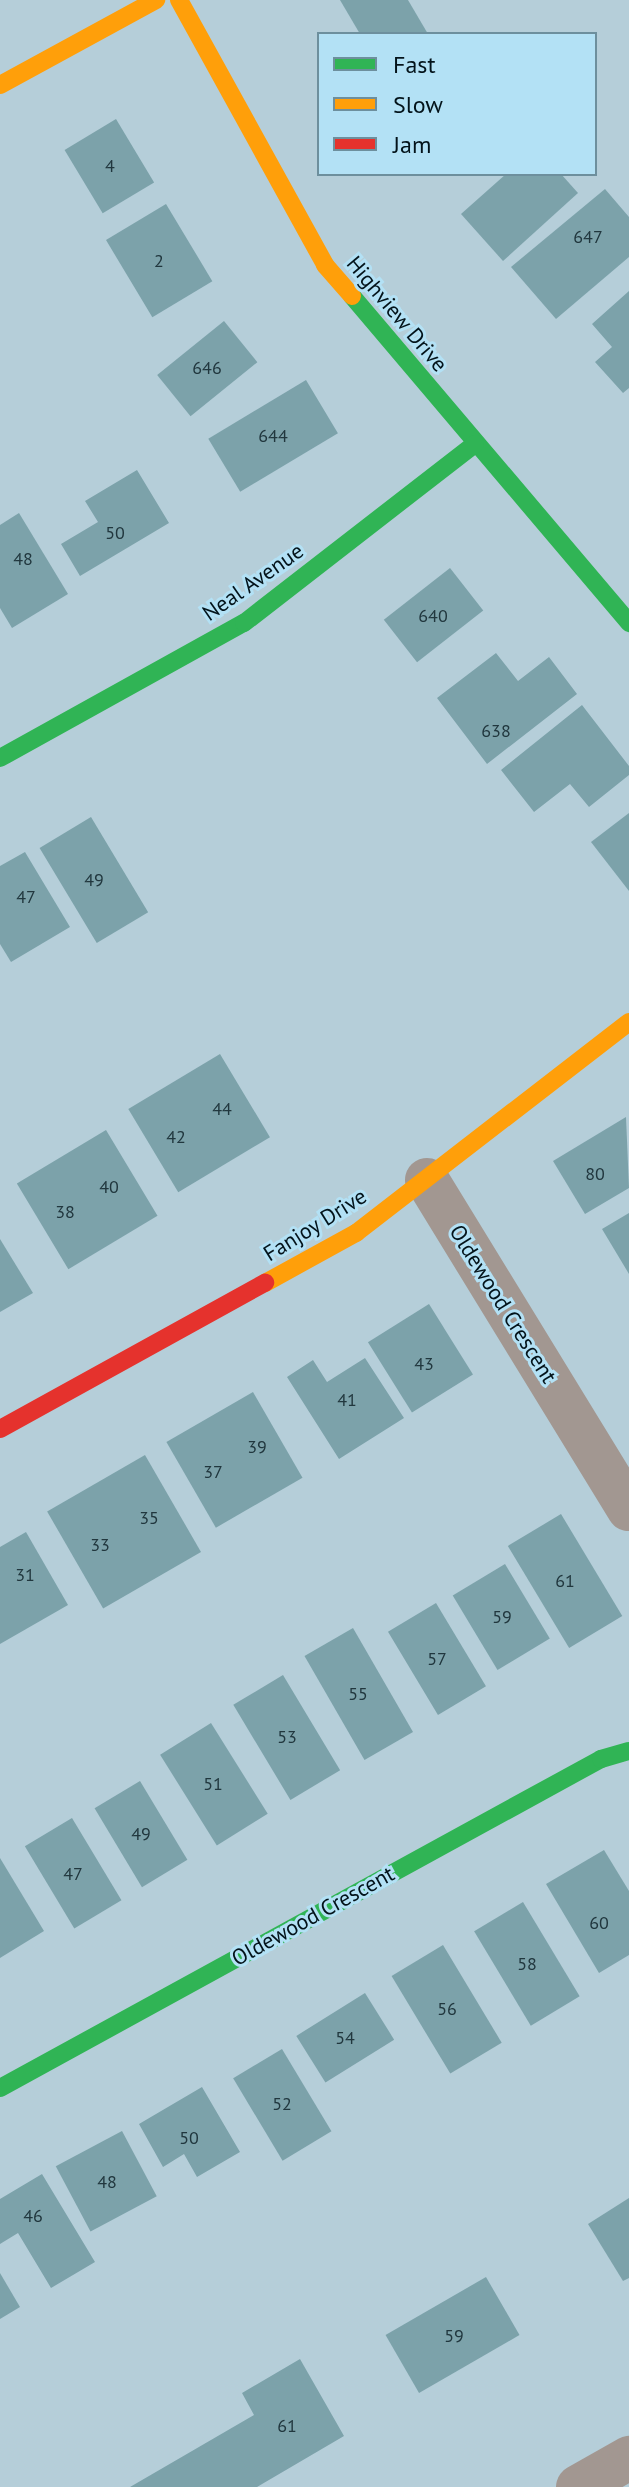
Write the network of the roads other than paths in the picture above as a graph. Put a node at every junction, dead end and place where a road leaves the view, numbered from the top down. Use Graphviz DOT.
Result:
graph roads {
  1 [pos="156,0"];
  2 [pos="179,0"];
  3 [pos="0,85"];
  4 [pos="475,444"];
  5 [pos="629,623"];
  6 [pos="0,758"];
  7 [pos="629,1022"];
  8 [pos="427,1180"];
  9 [pos="0,1429"];
  10 [pos="629,1509"];
  11 [pos="629,1751"];
  12 [pos="0,2088"];
  13 [pos="629,2458"];
  14 [pos="578,2487"];
  1 -- 3 [label="street"];
  2 -- 4 [label="street, Highview Drive"];
  4 -- 5 [label="street, Highview Drive"];
  4 -- 6 [label="street, Neal Avenue"];
  7 -- 8 [label="street, Fanjoy Drive"];
  8 -- 9 [label="street, Fanjoy Drive"];
  8 -- 10 [label="street, Oldewood Crescent"];
  11 -- 12 [label="street, Oldewood Crescent"];
  13 -- 14 [label="street"];
}
